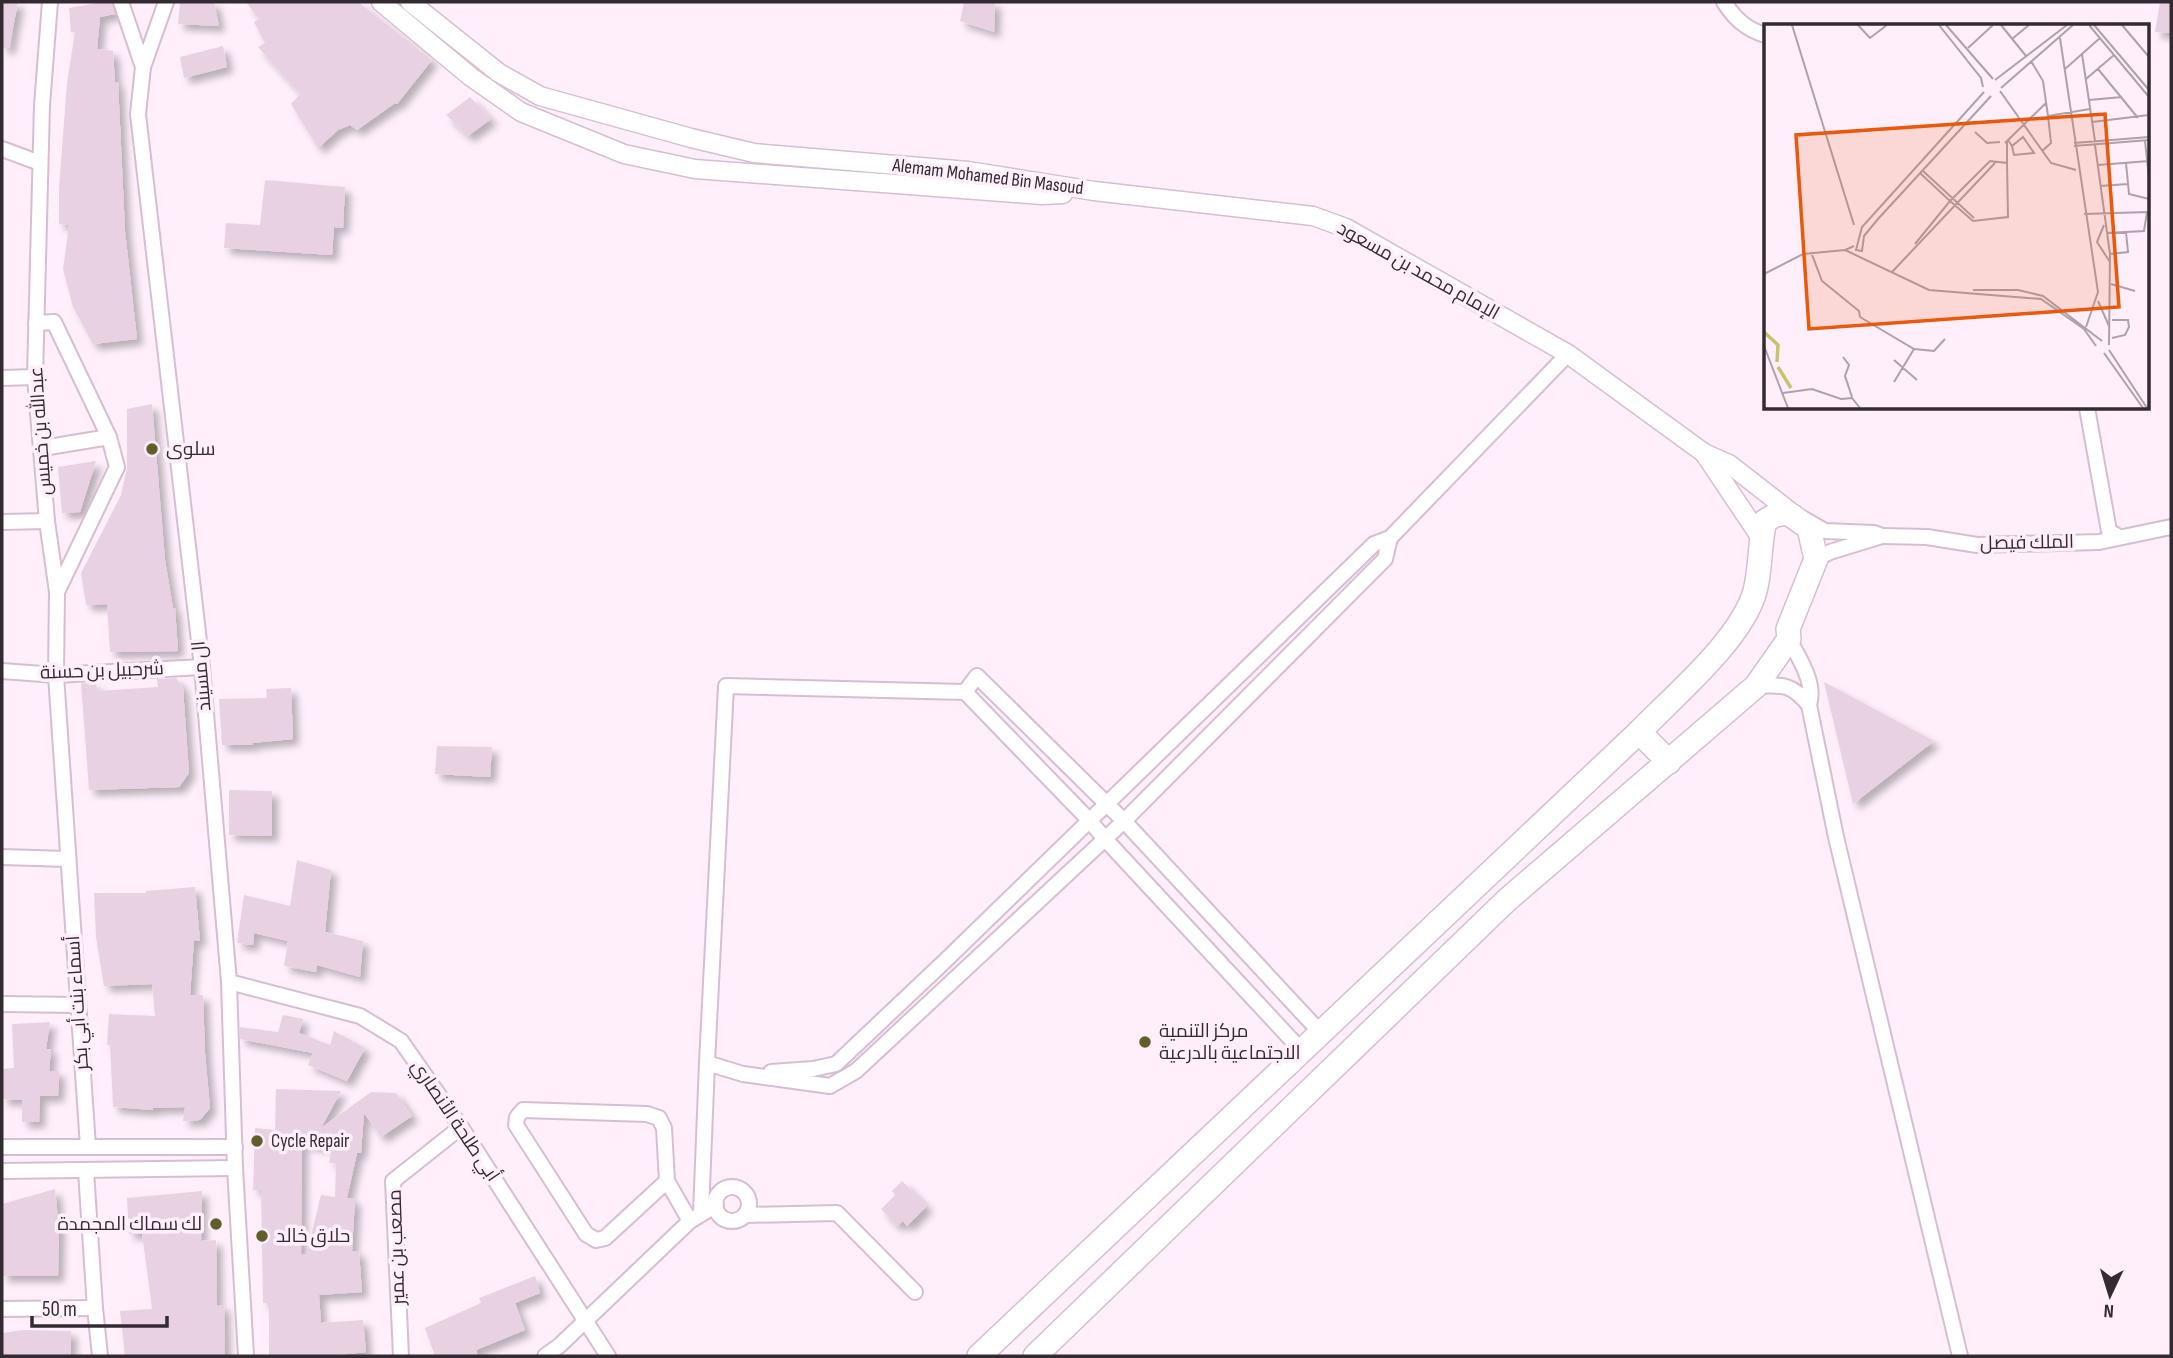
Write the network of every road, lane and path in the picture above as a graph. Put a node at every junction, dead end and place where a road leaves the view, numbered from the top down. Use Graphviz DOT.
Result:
graph roads {
  1 [pos="50,2"];
  2 [pos="121,2"];
  3 [pos="166,2"];
  4 [pos="381,2"];
  5 [pos="410,2"];
  6 [pos="1724,2"];
  7 [pos="1764,35"];
  8 [pos="143,67"];
  9 [pos="668,132"];
  10 [pos="2,149"];
  11 [pos="660,162"];
  12 [pos="40,163"];
  13 [pos="1094,191"];
  14 [pos="36,323"];
  15 [pos="1568,354"];
  16 [pos="35,377"];
  17 [pos="2,378"];
  18 [pos="2087,410"];
  19 [pos="109,437"];
  20 [pos="43,448"];
  21 [pos="1704,453"];
  22 [pos="1787,509"];
  23 [pos="47,521"];
  24 [pos="2,522"];
  25 [pos="2171,527"];
  26 [pos="1882,536"];
  27 [pos="2119,537"];
  28 [pos="1390,538"];
  29 [pos="1761,538"];
  30 [pos="1816,559"];
  31 [pos="57,592"];
  32 [pos="1790,639"];
  33 [pos="202,667"];
  34 [pos="2,671"];
  35 [pos="56,675"];
  36 [pos="1756,686"];
  37 [pos="965,692"];
  38 [pos="1809,705"];
  39 [pos="1639,732"];
  40 [pos="1669,762"];
  41 [pos="1106,805"];
  42 [pos="1088,820"];
  43 [pos="1124,821"];
  44 [pos="1105,839"];
  45 [pos="2,857"];
  46 [pos="68,859"];
  47 [pos="1485,877"];
  48 [pos="1507,900"];
  49 [pos="229,982"];
  50 [pos="2,1004"];
  51 [pos="78,1004"];
  52 [pos="1320,1032"];
  53 [pos="1301,1050"];
  54 [pos="707,1063"];
  55 [pos="743,1074"];
  56 [pos="461,1127"];
  57 [pos="2,1147"];
  58 [pos="88,1147"];
  59 [pos="235,1147"];
  60 [pos="235,1168"];
  61 [pos="2,1171"];
  62 [pos="86,1171"];
  63 [pos="667,1181"];
  64 [pos="716,1205"];
  65 [pos="745,1215"];
  66 [pos="695,1217"];
  67 [pos="915,1292"];
  68 [pos="95,1308"];
  69 [pos="2,1309"];
  70 [pos="585,1320"];
  71 [pos="100,1356"];
  72 [pos="246,1356"];
  73 [pos="401,1356"];
  74 [pos="545,1356"];
  75 [pos="608,1356"];
  76 [pos="979,1356"];
  77 [pos="1035,1356"];
  78 [pos="1960,1356"];
  1 -- 12 [label="street, عبدالله بن خميس"];
  2 -- 8 [label="street"];
  3 -- 8 [label="street, ال مسيند"];
  4 -- 11 [label="street, Alemam Mohamed Bin Masoud"];
  5 -- 9 [label="street, Alemam Mohamed Bin Masoud"];
  6 -- 7 [label="street"];
  8 -- 33 [label="street, ال مسيند"];
  9 -- 11 [label="street"];
  9 -- 13 [label="street, Alemam Mohamed Bin Masoud"];
  10 -- 12 [label="street"];
  11 -- 13 [label="street, Alemam Mohamed Bin Masoud"];
  12 -- 14 [label="street, عبدالله بن خميس"];
  13 -- 15 [label="street, الإمام محمد بن مسعود"];
  14 -- 16 [label="street, عبدالله بن خميس"];
  14 -- 19 [label="street"];
  15 -- 21 [label="street, الإمام محمد بن مسعود"];
  15 -- 28 [label="street"];
  16 -- 17 [label="street"];
  16 -- 20 [label="street, عبدالله بن خميس"];
  18 -- 27 [label="street"];
  19 -- 20 [label="street"];
  19 -- 31 [label="street"];
  20 -- 23 [label="street, عبدالله بن خميس"];
  21 -- 22 [label="street, الإمام محمد بن مسعود"];
  21 -- 29 [label="street, الإمام محمد بن مسعود"];
  22 -- 26 [label="street"];
  23 -- 24 [label="street"];
  23 -- 31 [label="street, عبدالله بن خميس"];
  25 -- 27 [label="street, الملك فيصل"];
  26 -- 27 [label="street, الملك فيصل"];
  26 -- 30 [label="street"];
  28 -- 41 [label="street"];
  28 -- 43 [label="street"];
  29 -- 30 [label="main road"];
  29 -- 39 [label="main road"];
  30 -- 32 [label="main road"];
  31 -- 35 [label="street, عبدالله بن خميس"];
  32 -- 36 [label="main road"];
  32 -- 38 [label="street"];
  33 -- 35 [label="street, شرحبيل بن حسنة"];
  33 -- 49 [label="street, ال مسيند"];
  34 -- 35 [label="street, شرحبيل بن حسنة"];
  35 -- 46 [label="street, عبدالله بن خميس"];
  36 -- 38 [label="street"];
  36 -- 40 [label="main road"];
  37 -- 41 [label="street"];
  37 -- 42 [label="street"];
  37 -- 54 [label="street"];
  38 -- 78 [label="street"];
  39 -- 40 [label="main road"];
  39 -- 47 [label="main road"];
  40 -- 48 [label="main road"];
  41 -- 42 [label="street"];
  41 -- 43 [label="street"];
  42 -- 44 [label="street"];
  42 -- 55 [label="street"];
  43 -- 44 [label="street"];
  43 -- 52 [label="street"];
  44 -- 53 [label="street"];
  44 -- 55 [label="street"];
  45 -- 46 [label="street"];
  46 -- 51 [label="street, أسماء بنت أبي بكر"];
  47 -- 48 [label="main road"];
  47 -- 52 [label="main road"];
  48 -- 77 [label="main road"];
  49 -- 56 [label="street, أبي طلحة الأنصاري"];
  49 -- 59 [label="street, ال مسيند"];
  50 -- 51 [label="street"];
  51 -- 58 [label="street, أسماء بنت أبي بكر"];
  52 -- 53 [label="main road"];
  53 -- 76 [label="main road"];
  54 -- 55 [label="street"];
  54 -- 66 [label="street"];
  56 -- 70 [label="street, أبي طلحة الأنصاري"];
  56 -- 73 [label="street, مصعب بن عمير"];
  57 -- 58 [label="street"];
  58 -- 59 [label="street"];
  59 -- 60 [label="street, ال مسيند"];
  60 -- 62 [label="street"];
  60 -- 72 [label="street, ال مسيند"];
  61 -- 62 [label="street"];
  62 -- 68 [label="street"];
  63 -- 63 [label="street"];
  63 -- 66 [label="street"];
  64 -- 65 [label="street"];
  64 -- 65 [label="street"];
  64 -- 66 [label="street"];
  65 -- 67 [label="street"];
  66 -- 70 [label="street"];
  68 -- 69 [label="street"];
  68 -- 71 [label="street"];
  70 -- 74 [label="street"];
  70 -- 75 [label="street, أبي طلحة الأنصاري"];
}
